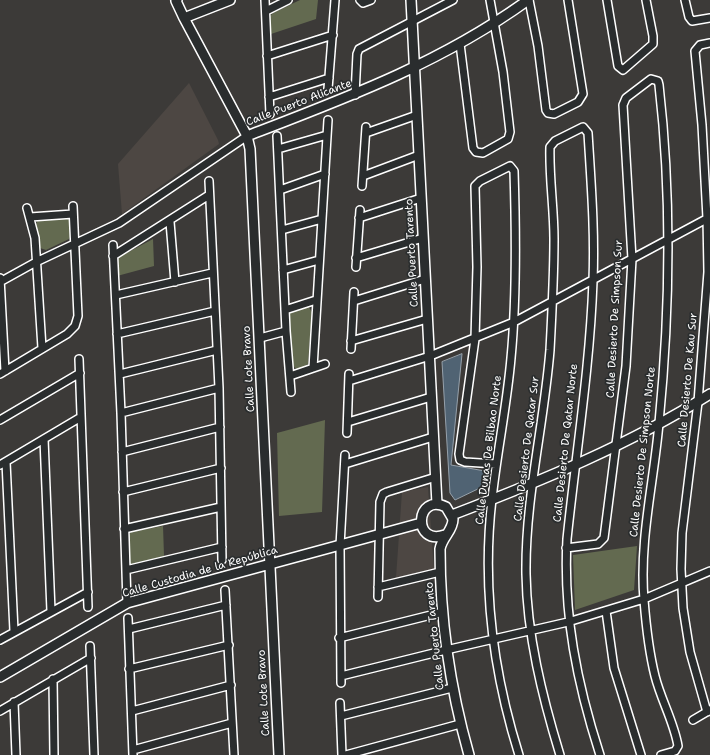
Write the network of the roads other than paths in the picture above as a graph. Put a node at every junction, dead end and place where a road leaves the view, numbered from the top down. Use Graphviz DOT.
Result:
graph roads {
  1 [pos="176,0"];
  2 [pos="230,0"];
  3 [pos="265,0"];
  4 [pos="288,0"];
  5 [pos="335,0"];
  6 [pos="360,0"];
  7 [pos="371,0"];
  8 [pos="411,0"];
  9 [pos="453,0"];
  10 [pos="490,0"];
  11 [pos="528,0"];
  12 [pos="568,0"];
  13 [pos="608,0"];
  14 [pos="646,0"];
  15 [pos="685,0"];
  16 [pos="266,11"];
  17 [pos="184,18"];
  18 [pos="710,18"];
  19 [pos="412,22"];
  20 [pos="495,24"];
  21 [pos="333,35"];
  22 [pos="710,43"];
  23 [pos="460,44"];
  24 [pos="268,56"];
  25 [pos="414,68"];
  26 [pos="329,78"];
  27 [pos="658,81"];
  28 [pos="328,89"];
  29 [pos="355,95"];
  30 [pos="269,97"];
  31 [pos="270,114"];
  32 [pos="416,115"];
  33 [pos="328,120"];
  34 [pos="327,135"];
  35 [pos="247,136"];
  36 [pos="277,136"];
  37 [pos="552,144"];
  38 [pos="278,149"];
  39 [pos="419,155"];
  40 [pos="325,174"];
  41 [pos="363,176"];
  42 [pos="209,181"];
  43 [pos="362,186"];
  44 [pos="280,190"];
  45 [pos="209,195"];
  46 [pos="421,198"];
  47 [pos="73,206"];
  48 [pos="27,208"];
  49 [pos="360,210"];
  50 [pos="73,214"];
  51 [pos="30,217"];
  52 [pos="322,218"];
  53 [pos="359,218"];
  54 [pos="709,218"];
  55 [pos="170,222"];
  56 [pos="282,230"];
  57 [pos="423,238"];
  58 [pos="669,239"];
  59 [pos="74,244"];
  60 [pos="113,245"];
  61 [pos="113,256"];
  62 [pos="356,258"];
  63 [pos="632,259"];
  64 [pos="319,260"];
  65 [pos="36,262"];
  66 [pos="356,267"];
  67 [pos="283,270"];
  68 [pos="212,273"];
  69 [pos="0,278"];
  70 [pos="425,280"];
  71 [pos="593,281"];
  72 [pos="0,282"];
  73 [pos="175,282"];
  74 [pos="354,292"];
  75 [pos="116,295"];
  76 [pos="316,300"];
  77 [pos="354,301"];
  78 [pos="553,302"];
  79 [pos="285,310"];
  80 [pos="215,311"];
  81 [pos="427,319"];
  82 [pos="514,322"];
  83 [pos="286,331"];
  84 [pos="117,334"];
  85 [pos="260,338"];
  86 [pos="475,338"];
  87 [pos="351,341"];
  88 [pos="42,348"];
  89 [pos="351,349"];
  90 [pos="217,350"];
  91 [pos="430,356"];
  92 [pos="78,358"];
  93 [pos="325,364"];
  94 [pos="313,368"];
  95 [pos="2,372"];
  96 [pos="80,373"];
  97 [pos="120,374"];
  98 [pos="290,376"];
  99 [pos="219,388"];
  100 [pos="291,392"];
  101 [pos="710,394"];
  102 [pos="431,397"];
  103 [pos="698,402"];
  104 [pos="121,413"];
  105 [pos="81,417"];
  106 [pos="0,420"];
  107 [pos="348,422"];
  108 [pos="659,425"];
  109 [pos="220,427"];
  110 [pos="347,433"];
  111 [pos="433,437"];
  112 [pos="44,439"];
  113 [pos="617,446"];
  114 [pos="122,452"];
  115 [pos="345,455"];
  116 [pos="3,463"];
  117 [pos="345,464"];
  118 [pos="496,464"];
  119 [pos="575,466"];
  120 [pos="220,468"];
  121 [pos="436,477"];
  122 [pos="533,484"];
  123 [pos="123,492"];
  124 [pos="492,500"];
  125 [pos="437,504"];
  126 [pos="221,507"];
  127 [pos="452,515"];
  128 [pos="421,524"];
  129 [pos="124,529"];
  130 [pos="427,533"];
  131 [pos="445,535"];
  132 [pos="378,536"];
  133 [pos="222,546"];
  134 [pos="340,546"];
  135 [pos="566,548"];
  136 [pos="222,560"];
  137 [pos="440,561"];
  138 [pos="270,564"];
  139 [pos="126,570"];
  140 [pos="710,571"];
  141 [pos="440,572"];
  142 [pos="682,584"];
  143 [pos="378,587"];
  144 [pos="225,590"];
  145 [pos="88,592"];
  146 [pos="378,597"];
  147 [pos="644,599"];
  148 [pos="128,603"];
  149 [pos="226,605"];
  150 [pos="88,607"];
  151 [pos="51,611"];
  152 [pos="606,611"];
  153 [pos="443,612"];
  154 [pos="128,618"];
  155 [pos="568,622"];
  156 [pos="129,629"];
  157 [pos="530,630"];
  158 [pos="14,631"];
  159 [pos="340,638"];
  160 [pos="493,639"];
  161 [pos="0,640"];
  162 [pos="229,645"];
  163 [pos="90,646"];
  164 [pos="446,650"];
  165 [pos="91,658"];
  166 [pos="129,669"];
  167 [pos="0,677"];
  168 [pos="53,679"];
  169 [pos="231,685"];
  170 [pos="452,688"];
  171 [pos="14,702"];
  172 [pos="340,703"];
  173 [pos="0,711"];
  174 [pos="132,711"];
  175 [pos="709,711"];
  176 [pos="341,716"];
  177 [pos="693,720"];
  178 [pos="232,723"];
  179 [pos="460,724"];
  180 [pos="133,752"];
  181 [pos="16,755"];
  182 [pos="54,755"];
  183 [pos="94,755"];
  184 [pos="234,755"];
  185 [pos="279,755"];
  186 [pos="342,755"];
  187 [pos="346,755"];
  188 [pos="469,755"];
  189 [pos="518,755"];
  190 [pos="560,755"];
  191 [pos="600,755"];
  192 [pos="641,755"];
  193 [pos="661,755"];
  1 -- 17 [label="main road, Calle Lote Bravo"];
  2 -- 17 [label="main road"];
  3 -- 16 [label="street"];
  4 -- 16 [label="street"];
  5 -- 21 [label="street"];
  6 -- 7 [label="street"];
  8 -- 19 [label="main road, Calle Puerto Tarento"];
  9 -- 19 [label="street"];
  10 -- 20 [label="street"];
  11 -- 12 [label="street"];
  11 -- 20 [label="main road, Calle Puerto Alicante"];
  13 -- 14 [label="street"];
  15 -- 18 [label="street"];
  16 -- 24 [label="street"];
  17 -- 35 [label="main road, Calle Lote Bravo"];
  19 -- 25 [label="main road, Calle Puerto Tarento"];
  19 -- 29 [label="street"];
  20 -- 23 [label="main road, Calle Puerto Alicante"];
  20 -- 23 [label="street"];
  21 -- 24 [label="street"];
  21 -- 26 [label="street"];
  22 -- 54 [label="street, Calle Desierto De Kau Sur"];
  23 -- 25 [label="main road, Calle Puerto Alicante"];
  24 -- 30 [label="street"];
  25 -- 29 [label="main road, Calle Puerto Alicante"];
  25 -- 32 [label="main road, Calle Puerto Tarento"];
  26 -- 28 [label="street"];
  26 -- 30 [label="street"];
  27 -- 58 [label="street, Calle Desierto De Simpson Norte"];
  27 -- 63 [label="street, Calle Desierto De Simpson Sur"];
  29 -- 35 [label="main road, Calle Puerto Alicante"];
  30 -- 31 [label="street"];
  32 -- 39 [label="main road, Calle Puerto Tarento"];
  32 -- 41 [label="street"];
  33 -- 34 [label="street"];
  34 -- 38 [label="street"];
  34 -- 40 [label="street"];
  35 -- 59 [label="street, Calle Puerto Alicante"];
  35 -- 85 [label="main road, Calle Lote Bravo"];
  36 -- 38 [label="street"];
  37 -- 71 [label="street, Calle Desierto De Qatar Norte"];
  37 -- 78 [label="street, Calle Desierto De Qatar Sur"];
  38 -- 44 [label="street"];
  39 -- 41 [label="street"];
  39 -- 46 [label="main road, Calle Puerto Tarento"];
  40 -- 44 [label="street"];
  40 -- 52 [label="street"];
  41 -- 43 [label="street"];
  42 -- 45 [label="street"];
  44 -- 56 [label="street"];
  45 -- 55 [label="street"];
  45 -- 68 [label="street"];
  46 -- 53 [label="street"];
  46 -- 57 [label="main road, Calle Puerto Tarento"];
  47 -- 50 [label="street"];
  48 -- 51 [label="street"];
  49 -- 53 [label="street"];
  50 -- 51 [label="street"];
  50 -- 59 [label="street"];
  51 -- 65 [label="street"];
  52 -- 56 [label="street"];
  52 -- 64 [label="street"];
  53 -- 62 [label="street"];
  54 -- 58 [label="street"];
  54 -- 103 [label="street, Calle Desierto De Kau Sur"];
  55 -- 61 [label="street"];
  55 -- 73 [label="street"];
  56 -- 67 [label="street"];
  57 -- 62 [label="street"];
  57 -- 70 [label="main road, Calle Puerto Tarento"];
  58 -- 63 [label="street"];
  58 -- 108 [label="street, Calle Desierto De Simpson Norte"];
  59 -- 65 [label="street, Calle Puerto Alicante"];
  59 -- 88 [label="street"];
  60 -- 61 [label="street"];
  61 -- 75 [label="street"];
  62 -- 66 [label="street"];
  63 -- 71 [label="street"];
  63 -- 113 [label="street, Calle Desierto De Simpson Sur"];
  64 -- 67 [label="street"];
  64 -- 76 [label="street"];
  65 -- 72 [label="street, Calle Puerto Alicante"];
  65 -- 88 [label="street"];
  67 -- 79 [label="street"];
  68 -- 73 [label="street"];
  68 -- 80 [label="street"];
  69 -- 72 [label="street"];
  70 -- 77 [label="street"];
  70 -- 81 [label="main road, Calle Puerto Tarento"];
  71 -- 78 [label="street"];
  71 -- 119 [label="street, Calle Desierto De Qatar Norte"];
  72 -- 95 [label="street"];
  73 -- 75 [label="street"];
  74 -- 77 [label="street"];
  75 -- 84 [label="street"];
  76 -- 79 [label="street"];
  76 -- 94 [label="street"];
  77 -- 87 [label="street"];
  78 -- 82 [label="street"];
  78 -- 122 [label="street, Calle Desierto De Qatar Sur"];
  79 -- 83 [label="street"];
  80 -- 84 [label="street"];
  80 -- 90 [label="street"];
  81 -- 87 [label="street"];
  81 -- 91 [label="main road, Calle Puerto Tarento"];
  82 -- 86 [label="street"];
  82 -- 86 [label="street, Calle Dunas De Bilbao Norte"];
  82 -- 118 [label="street, Calle Dunas De Bilbao Norte"];
  83 -- 85 [label="street"];
  83 -- 98 [label="street"];
  84 -- 97 [label="street"];
  85 -- 138 [label="main road, Calle Lote Bravo"];
  86 -- 91 [label="street"];
  86 -- 118 [label="street"];
  87 -- 89 [label="street"];
  88 -- 95 [label="street"];
  90 -- 97 [label="street"];
  90 -- 99 [label="street"];
  91 -- 102 [label="main road, Calle Puerto Tarento"];
  91 -- 107 [label="street"];
  92 -- 96 [label="street"];
  93 -- 94 [label="street"];
  94 -- 98 [label="street"];
  96 -- 105 [label="street"];
  96 -- 106 [label="street"];
  97 -- 104 [label="street"];
  98 -- 100 [label="street"];
  99 -- 104 [label="street"];
  99 -- 109 [label="street"];
  101 -- 103 [label="main road"];
  102 -- 107 [label="street"];
  102 -- 111 [label="main road, Calle Puerto Tarento"];
  103 -- 108 [label="main road"];
  103 -- 142 [label="street, Calle Desierto De Kau Sur"];
  104 -- 114 [label="street"];
  105 -- 112 [label="street"];
  105 -- 145 [label="street"];
  107 -- 110 [label="street"];
  108 -- 113 [label="main road"];
  108 -- 147 [label="street, Calle Desierto De Simpson Norte"];
  109 -- 114 [label="street"];
  109 -- 120 [label="street"];
  111 -- 117 [label="street"];
  111 -- 121 [label="main road, Calle Puerto Tarento"];
  112 -- 116 [label="street"];
  112 -- 151 [label="street"];
  113 -- 119 [label="main road"];
  113 -- 135 [label="street, Calle Desierto De Simpson Sur"];
  114 -- 123 [label="street"];
  115 -- 117 [label="street"];
  116 -- 158 [label="street"];
  117 -- 134 [label="street"];
  118 -- 124 [label="street, Calle Dunas De Bilbao Norte"];
  119 -- 122 [label="main road"];
  119 -- 135 [label="street, Calle Desierto De Qatar Norte"];
  120 -- 123 [label="street"];
  120 -- 126 [label="street"];
  121 -- 125 [label="main road, Calle Puerto Tarento"];
  121 -- 132 [label="street"];
  122 -- 124 [label="main road"];
  122 -- 157 [label="street, Calle Desierto De Qatar Sur"];
  123 -- 129 [label="street"];
  124 -- 127 [label="main road"];
  124 -- 160 [label="street, Calle Dunas De Bilbao Norte"];
  125 -- 127 [label="main road"];
  125 -- 128 [label="main road"];
  126 -- 129 [label="street"];
  126 -- 133 [label="street"];
  127 -- 131 [label="main road"];
  128 -- 130 [label="main road"];
  128 -- 132 [label="main road, Calle Custodia de la República"];
  129 -- 139 [label="street"];
  130 -- 131 [label="main road"];
  130 -- 137 [label="main road, Calle Puerto Tarento"];
  131 -- 137 [label="main road, Calle Puerto Tarento"];
  132 -- 134 [label="main road, Calle Custodia de la República"];
  132 -- 143 [label="street"];
  133 -- 136 [label="street"];
  133 -- 139 [label="street"];
  134 -- 138 [label="main road, Calle Custodia de la República"];
  134 -- 159 [label="street"];
  135 -- 155 [label="street, Calle Desierto De Qatar Norte"];
  137 -- 141 [label="main road, Calle Puerto Tarento"];
  138 -- 148 [label="main road, Calle Custodia de la República"];
  138 -- 185 [label="main road, Calle Lote Bravo"];
  139 -- 148 [label="street"];
  140 -- 142 [label="street"];
  141 -- 143 [label="street"];
  141 -- 153 [label="main road, Calle Puerto Tarento"];
  142 -- 147 [label="street"];
  142 -- 175 [label="street, Calle Desierto De Kau Sur"];
  143 -- 146 [label="street"];
  144 -- 149 [label="street"];
  145 -- 150 [label="street"];
  145 -- 151 [label="street"];
  147 -- 152 [label="street"];
  147 -- 193 [label="street, Calle Desierto De Simpson Norte"];
  148 -- 167 [label="main road, Calle Custodia de la República"];
  149 -- 156 [label="street"];
  149 -- 162 [label="street"];
  151 -- 158 [label="street"];
  152 -- 155 [label="street"];
  152 -- 192 [label="street"];
  153 -- 159 [label="street"];
  153 -- 164 [label="main road, Calle Puerto Tarento"];
  154 -- 156 [label="street"];
  155 -- 157 [label="street"];
  155 -- 191 [label="street, Calle Desierto De Qatar Norte"];
  156 -- 166 [label="street"];
  157 -- 160 [label="street"];
  157 -- 190 [label="street, Calle Desierto De Qatar Sur"];
  158 -- 161 [label="street"];
  159 -- 164 [label="street"];
  160 -- 164 [label="street"];
  160 -- 189 [label="street, Calle Dunas De Bilbao Norte"];
  162 -- 166 [label="street"];
  162 -- 169 [label="street"];
  163 -- 165 [label="street"];
  164 -- 170 [label="main road, Calle Puerto Tarento"];
  165 -- 168 [label="street"];
  165 -- 183 [label="street"];
  166 -- 174 [label="street"];
  168 -- 171 [label="street"];
  168 -- 182 [label="street"];
  169 -- 174 [label="street"];
  169 -- 178 [label="street"];
  170 -- 176 [label="street"];
  170 -- 179 [label="main road, Calle Puerto Tarento"];
  171 -- 173 [label="street"];
  171 -- 181 [label="street"];
  172 -- 176 [label="street"];
  174 -- 180 [label="street"];
  175 -- 177 [label="street"];
  176 -- 186 [label="street"];
  178 -- 180 [label="street"];
  178 -- 184 [label="street"];
  179 -- 187 [label="street"];
  179 -- 188 [label="main road, Calle Puerto Tarento"];
}
